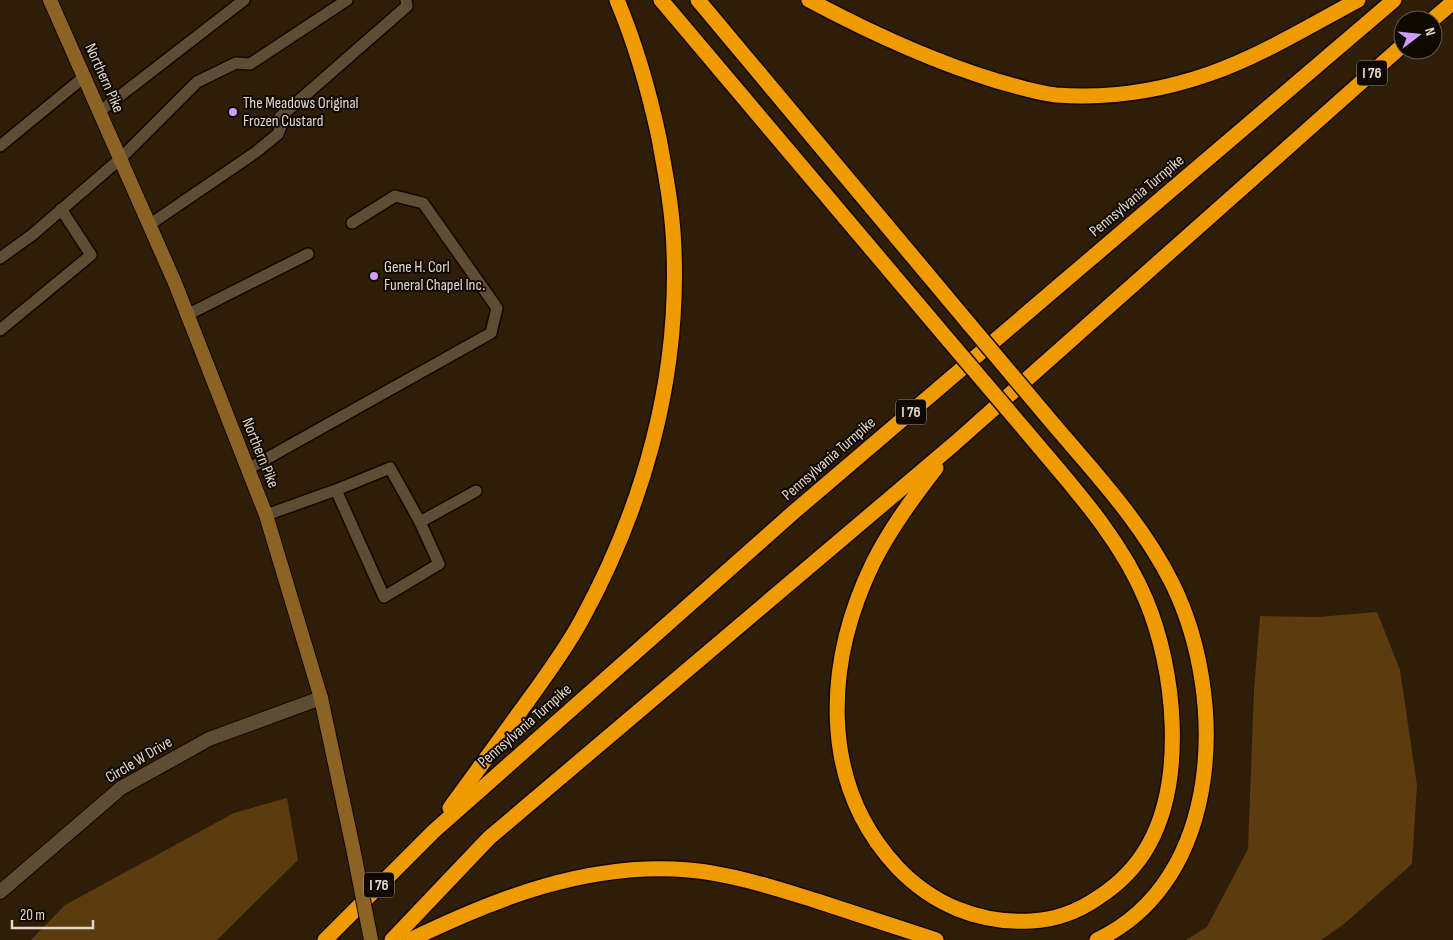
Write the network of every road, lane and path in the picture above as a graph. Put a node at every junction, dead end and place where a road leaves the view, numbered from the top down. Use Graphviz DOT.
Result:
graph roads {
  1 [pos="50,0"];
  2 [pos="244,0"];
  3 [pos="347,0"];
  4 [pos="406,0"];
  5 [pos="617,0"];
  6 [pos="661,0"];
  7 [pos="698,0"];
  8 [pos="809,0"];
  9 [pos="1358,0"];
  10 [pos="1394,0"];
  11 [pos="1453,2"];
  12 [pos="1443,11"];
  13 [pos="1393,54"];
  14 [pos="84,77"];
  15 [pos="99,112"];
  16 [pos="0,146"];
  17 [pos="120,159"];
  18 [pos="61,209"];
  19 [pos="352,223"];
  20 [pos="149,224"];
  21 [pos="308,254"];
  22 [pos="0,258"];
  23 [pos="187,315"];
  24 [pos="0,330"];
  25 [pos="954,444"];
  26 [pos="248,468"];
  27 [pos="336,490"];
  28 [pos="476,491"];
  29 [pos="266,514"];
  30 [pos="420,522"];
  31 [pos="320,698"];
  32 [pos="434,830"];
  33 [pos="0,892"];
  34 [pos="325,940"];
  35 [pos="371,940"];
  36 [pos="392,940"];
  37 [pos="410,940"];
  38 [pos="936,940"];
  39 [pos="1097,940"];
  1 -- 14 [label="main road, Northern Pike"];
  2 -- 15 [label="lane"];
  3 -- 17 [label="lane"];
  4 -- 20 [label="lane"];
  5 -- 32 [label="highway"];
  6 -- 25 [label="highway, bridge"];
  7 -- 39 [label="highway, bridge"];
  8 -- 9 [label="highway"];
  10 -- 32 [label="highway, Pennsylvania Turnpike / I 76"];
  11 -- 12 [label="highway"];
  13 -- 25 [label="highway, I 76"];
  14 -- 15 [label="main road, Northern Pike"];
  14 -- 16 [label="lane"];
  15 -- 17 [label="main road, Northern Pike"];
  17 -- 18 [label="lane"];
  17 -- 20 [label="main road, Northern Pike"];
  18 -- 22 [label="lane"];
  18 -- 24 [label="lane"];
  19 -- 26 [label="lane"];
  20 -- 23 [label="main road, Northern Pike"];
  21 -- 23 [label="lane"];
  23 -- 26 [label="main road, Northern Pike"];
  25 -- 36 [label="highway, I 76"];
  26 -- 29 [label="main road, Northern Pike"];
  27 -- 29 [label="lane"];
  27 -- 30 [label="lane"];
  27 -- 30 [label="lane"];
  28 -- 30 [label="lane"];
  29 -- 31 [label="main road, Northern Pike"];
  31 -- 33 [label="street, Circle W Drive"];
  31 -- 35 [label="main road, Northern Pike, bridge"];
  32 -- 34 [label="highway, Pennsylvania Turnpike / I 76"];
  37 -- 38 [label="highway"];
}
